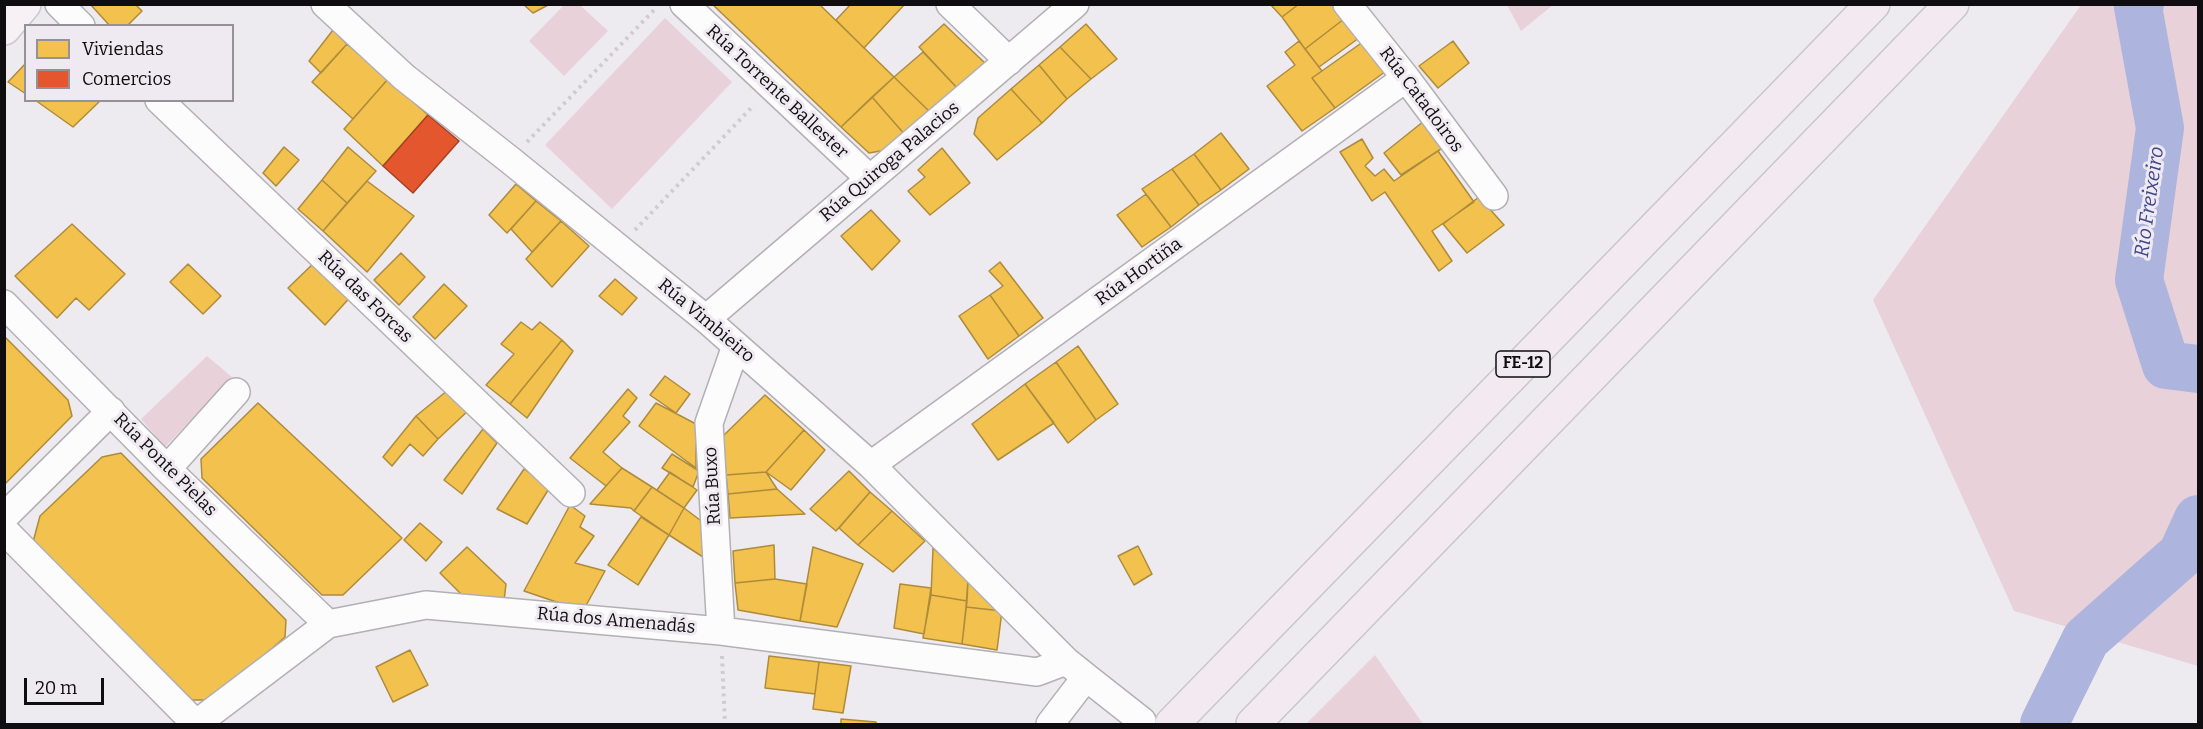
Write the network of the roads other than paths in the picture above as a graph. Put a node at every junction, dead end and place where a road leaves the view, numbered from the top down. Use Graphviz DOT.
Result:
graph roads {
  1 [pos="24,4"];
  2 [pos="59,4"];
  3 [pos="325,4"];
  4 [pos="684,4"];
  5 [pos="950,4"];
  6 [pos="1075,4"];
  7 [pos="1347,4"];
  8 [pos="1873,4"];
  9 [pos="1952,4"];
  10 [pos="79,24"];
  11 [pos="4,28"];
  12 [pos="1009,61"];
  13 [pos="1406,78"];
  14 [pos="161,102"];
  15 [pos="870,179"];
  16 [pos="1494,196"];
  17 [pos="4,304"];
  18 [pos="706,319"];
  19 [pos="736,346"];
  20 [pos="236,392"];
  21 [pos="111,411"];
  22 [pos="871,465"];
  23 [pos="167,469"];
  24 [pos="571,493"];
  25 [pos="4,517"];
  26 [pos="4,530"];
  27 [pos="328,624"];
  28 [pos="721,631"];
  29 [pos="1076,669"];
  30 [pos="1157,723"];
  31 [pos="196,724"];
  32 [pos="1050,724"];
  33 [pos="1253,724"];
  1 -- 11 [label="main road"];
  2 -- 10 [label="street"];
  3 -- 18 [label="street, Rúa Vimbieiro"];
  4 -- 15 [label="street, Rúa Torrente Ballester"];
  5 -- 12 [label="street"];
  6 -- 12 [label="street, Rúa Quiroga Palacios"];
  7 -- 13 [label="street, Rúa Catadoiros"];
  8 -- 30 [label="highway, FE-12"];
  9 -- 33 [label="highway"];
  12 -- 15 [label="street, Rúa Quiroga Palacios"];
  13 -- 16 [label="street, Rúa Catadoiros"];
  13 -- 22 [label="street, Rúa Hortiña"];
  14 -- 24 [label="street, Rúa das Forcas"];
  15 -- 18 [label="street, Rúa Quiroga Palacios"];
  17 -- 21 [label="street, Rúa Ponte Pielas"];
  18 -- 19 [label="street, Rúa Vimbieiro"];
  19 -- 22 [label="street, Rúa Vimbieiro"];
  19 -- 28 [label="street, Rúa Buxo"];
  20 -- 23 [label="street"];
  21 -- 23 [label="street, Rúa Ponte Pielas"];
  21 -- 25 [label="street"];
  22 -- 29 [label="street, Rúa Vimbieiro"];
  23 -- 27 [label="street, Rúa Ponte Pielas"];
  26 -- 31 [label="street"];
  27 -- 28 [label="street, Rúa dos Amenadás"];
  27 -- 31 [label="street, Rúa dos Amenadás"];
  28 -- 29 [label="street, Rúa dos Amenadás"];
  29 -- 30 [label="street, Rúa Vimbieiro"];
  29 -- 32 [label="street"];
}
